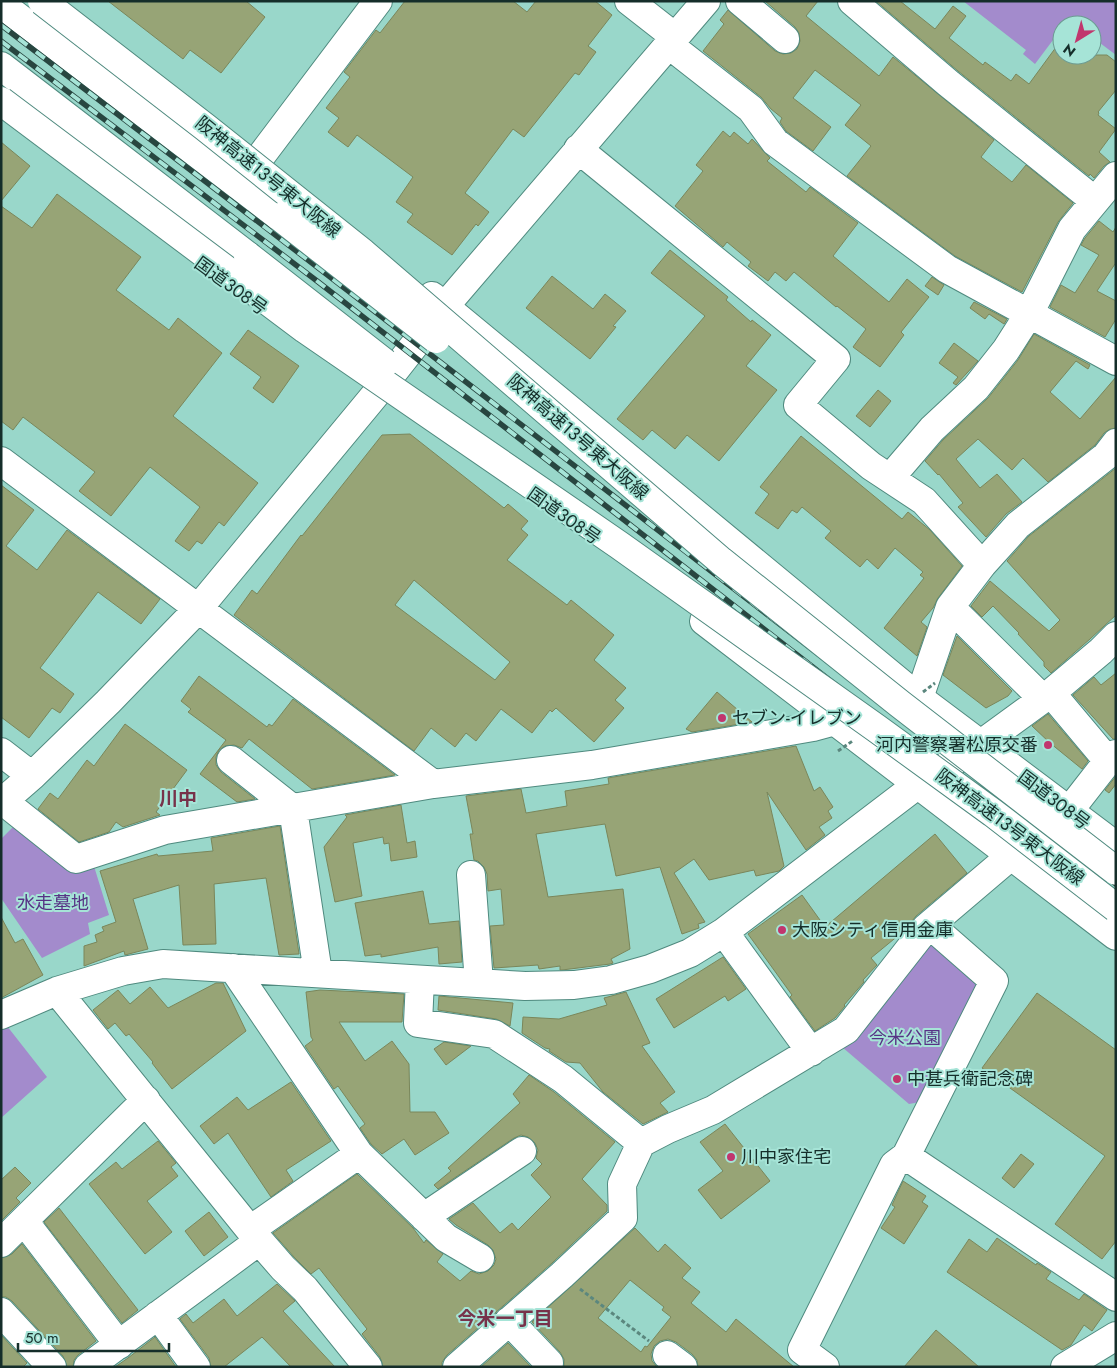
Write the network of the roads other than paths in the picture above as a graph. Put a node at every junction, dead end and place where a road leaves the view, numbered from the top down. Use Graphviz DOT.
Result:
graph roads {
  1 [pos="42,1"];
  2 [pos="58,1"];
  3 [pos="378,1"];
  4 [pos="629,1"];
  5 [pos="706,1"];
  6 [pos="740,1"];
  7 [pos="852,1"];
  8 [pos="1,4"];
  9 [pos="785,39"];
  10 [pos="671,40"];
  11 [pos="1,66"];
  12 [pos="1,101"];
  13 [pos="1,112"];
  14 [pos="578,149"];
  15 [pos="261,156"];
  16 [pos="1116,176"];
  17 [pos="1095,201"];
  18 [pos="444,306"];
  19 [pos="1029,314"];
  20 [pos="1116,361"];
  21 [pos="380,389"];
  22 [pos="1116,443"];
  23 [pos="1,461"];
  24 [pos="890,478"];
  25 [pos="619,545"];
  26 [pos="721,561"];
  27 [pos="982,565"];
  28 [pos="950,607"];
  29 [pos="197,610"];
  30 [pos="1116,636"];
  31 [pos="1047,696"];
  32 [pos="919,698"];
  33 [pos="835,721"];
  34 [pos="981,744"];
  35 [pos="1,752"];
  36 [pos="1112,757"];
  37 [pos="231,760"];
  38 [pos="32,776"];
  39 [pos="432,784"];
  40 [pos="917,785"];
  41 [pos="2,802"];
  42 [pos="293,809"];
  43 [pos="1069,811"];
  44 [pos="1116,846"];
  45 [pos="1012,855"];
  46 [pos="1116,871"];
  47 [pos="472,875"];
  48 [pos="1116,908"];
  49 [pos="930,925"];
  50 [pos="724,932"];
  51 [pos="1116,936"];
  52 [pos="233,968"];
  53 [pos="318,973"];
  54 [pos="420,980"];
  55 [pos="479,983"];
  56 [pos="57,991"];
  57 [pos="1,1015"];
  58 [pos="810,1052"];
  59 [pos="146,1100"];
  60 [pos="641,1143"];
  61 [pos="522,1151"];
  62 [pos="359,1154"];
  63 [pos="906,1156"];
  64 [pos="424,1216"];
  65 [pos="24,1220"];
  66 [pos="254,1235"];
  67 [pos="1,1243"];
  68 [pos="480,1258"];
  69 [pos="1116,1297"];
  70 [pos="1,1312"];
  71 [pos="158,1316"];
  72 [pos="509,1321"];
  73 [pos="1116,1336"];
  74 [pos="119,1344"];
  75 [pos="549,1363"];
  76 [pos="52,1367"];
  77 [pos="88,1367"];
  78 [pos="196,1367"];
  79 [pos="368,1367"];
  80 [pos="457,1367"];
  81 [pos="825,1367"];
  82 [pos="1065,1367"];
  1 -- 26 [label="main road, 阪神高速13号東大阪線, bridge"];
  2 -- 15 [label="main road, 国道308号"];
  3 -- 15 [label="main road"];
  4 -- 10 [label="main road"];
  5 -- 10 [label="main road"];
  6 -- 9 [label="main road"];
  7 -- 17 [label="main road"];
  8 -- 26 [label="main road, bridge"];
  10 -- 14 [label="main road"];
  10 -- 19 [label="main road"];
  11 -- 25 [label="main road, bridge"];
  12 -- 25 [label="main road, 阪神高速13号東大阪線, bridge"];
  13 -- 21 [label="main road, 国道308号"];
  14 -- 18 [label="main road"];
  14 -- 24 [label="main road"];
  15 -- 18 [label="main road, 国道308号"];
  16 -- 17 [label="main road"];
  17 -- 19 [label="main road"];
  18 -- 21 [label="main road"];
  18 -- 32 [label="main road, 国道308号"];
  19 -- 20 [label="main road"];
  19 -- 24 [label="main road"];
  21 -- 29 [label="main road"];
  21 -- 33 [label="main road, 国道308号"];
  22 -- 27 [label="main road"];
  23 -- 29 [label="main road"];
  24 -- 27 [label="main road"];
  25 -- 48 [label="main road, 阪神高速13号東大阪線, bridge"];
  26 -- 46 [label="main road, 阪神高速13号東大阪線, bridge"];
  27 -- 28 [label="main road"];
  28 -- 31 [label="main road"];
  28 -- 32 [label="main road"];
  29 -- 38 [label="main road"];
  29 -- 39 [label="main road"];
  30 -- 31 [label="main road"];
  31 -- 34 [label="main road"];
  31 -- 36 [label="main road"];
  32 -- 34 [label="main road, 国道308号"];
  33 -- 39 [label="main road"];
  33 -- 40 [label="main road, 国道308号"];
  34 -- 40 [label="main road"];
  34 -- 43 [label="main road, 国道308号"];
  35 -- 38 [label="main road"];
  36 -- 43 [label="main road"];
  37 -- 42 [label="main road"];
  38 -- 41 [label="main road"];
  39 -- 42 [label="main road"];
  40 -- 45 [label="main road, 国道308号"];
  40 -- 50 [label="main road"];
  41 -- 42 [label="main road"];
  42 -- 53 [label="main road"];
  43 -- 44 [label="main road, 国道308号"];
  45 -- 49 [label="main road"];
  45 -- 51 [label="main road, 国道308号"];
  47 -- 55 [label="main road"];
  49 -- 58 [label="main road"];
  49 -- 63 [label="main road"];
  50 -- 55 [label="main road"];
  50 -- 58 [label="main road"];
  52 -- 53 [label="main road"];
  52 -- 56 [label="main road"];
  52 -- 62 [label="main road"];
  53 -- 54 [label="main road"];
  54 -- 55 [label="main road"];
  54 -- 60 [label="main road"];
  56 -- 57 [label="main road"];
  56 -- 59 [label="main road"];
  58 -- 60 [label="main road"];
  59 -- 65 [label="main road"];
  59 -- 66 [label="main road"];
  60 -- 72 [label="main road"];
  61 -- 64 [label="main road"];
  62 -- 64 [label="main road"];
  62 -- 66 [label="main road"];
  63 -- 69 [label="main road"];
  63 -- 81 [label="main road"];
  64 -- 68 [label="main road"];
  65 -- 67 [label="main road"];
  65 -- 74 [label="main road"];
  66 -- 71 [label="main road"];
  66 -- 79 [label="main road"];
  70 -- 76 [label="main road"];
  71 -- 74 [label="main road"];
  71 -- 78 [label="main road"];
  72 -- 75 [label="main road"];
  72 -- 80 [label="main road"];
  73 -- 82 [label="main road"];
  74 -- 77 [label="main road"];
}
